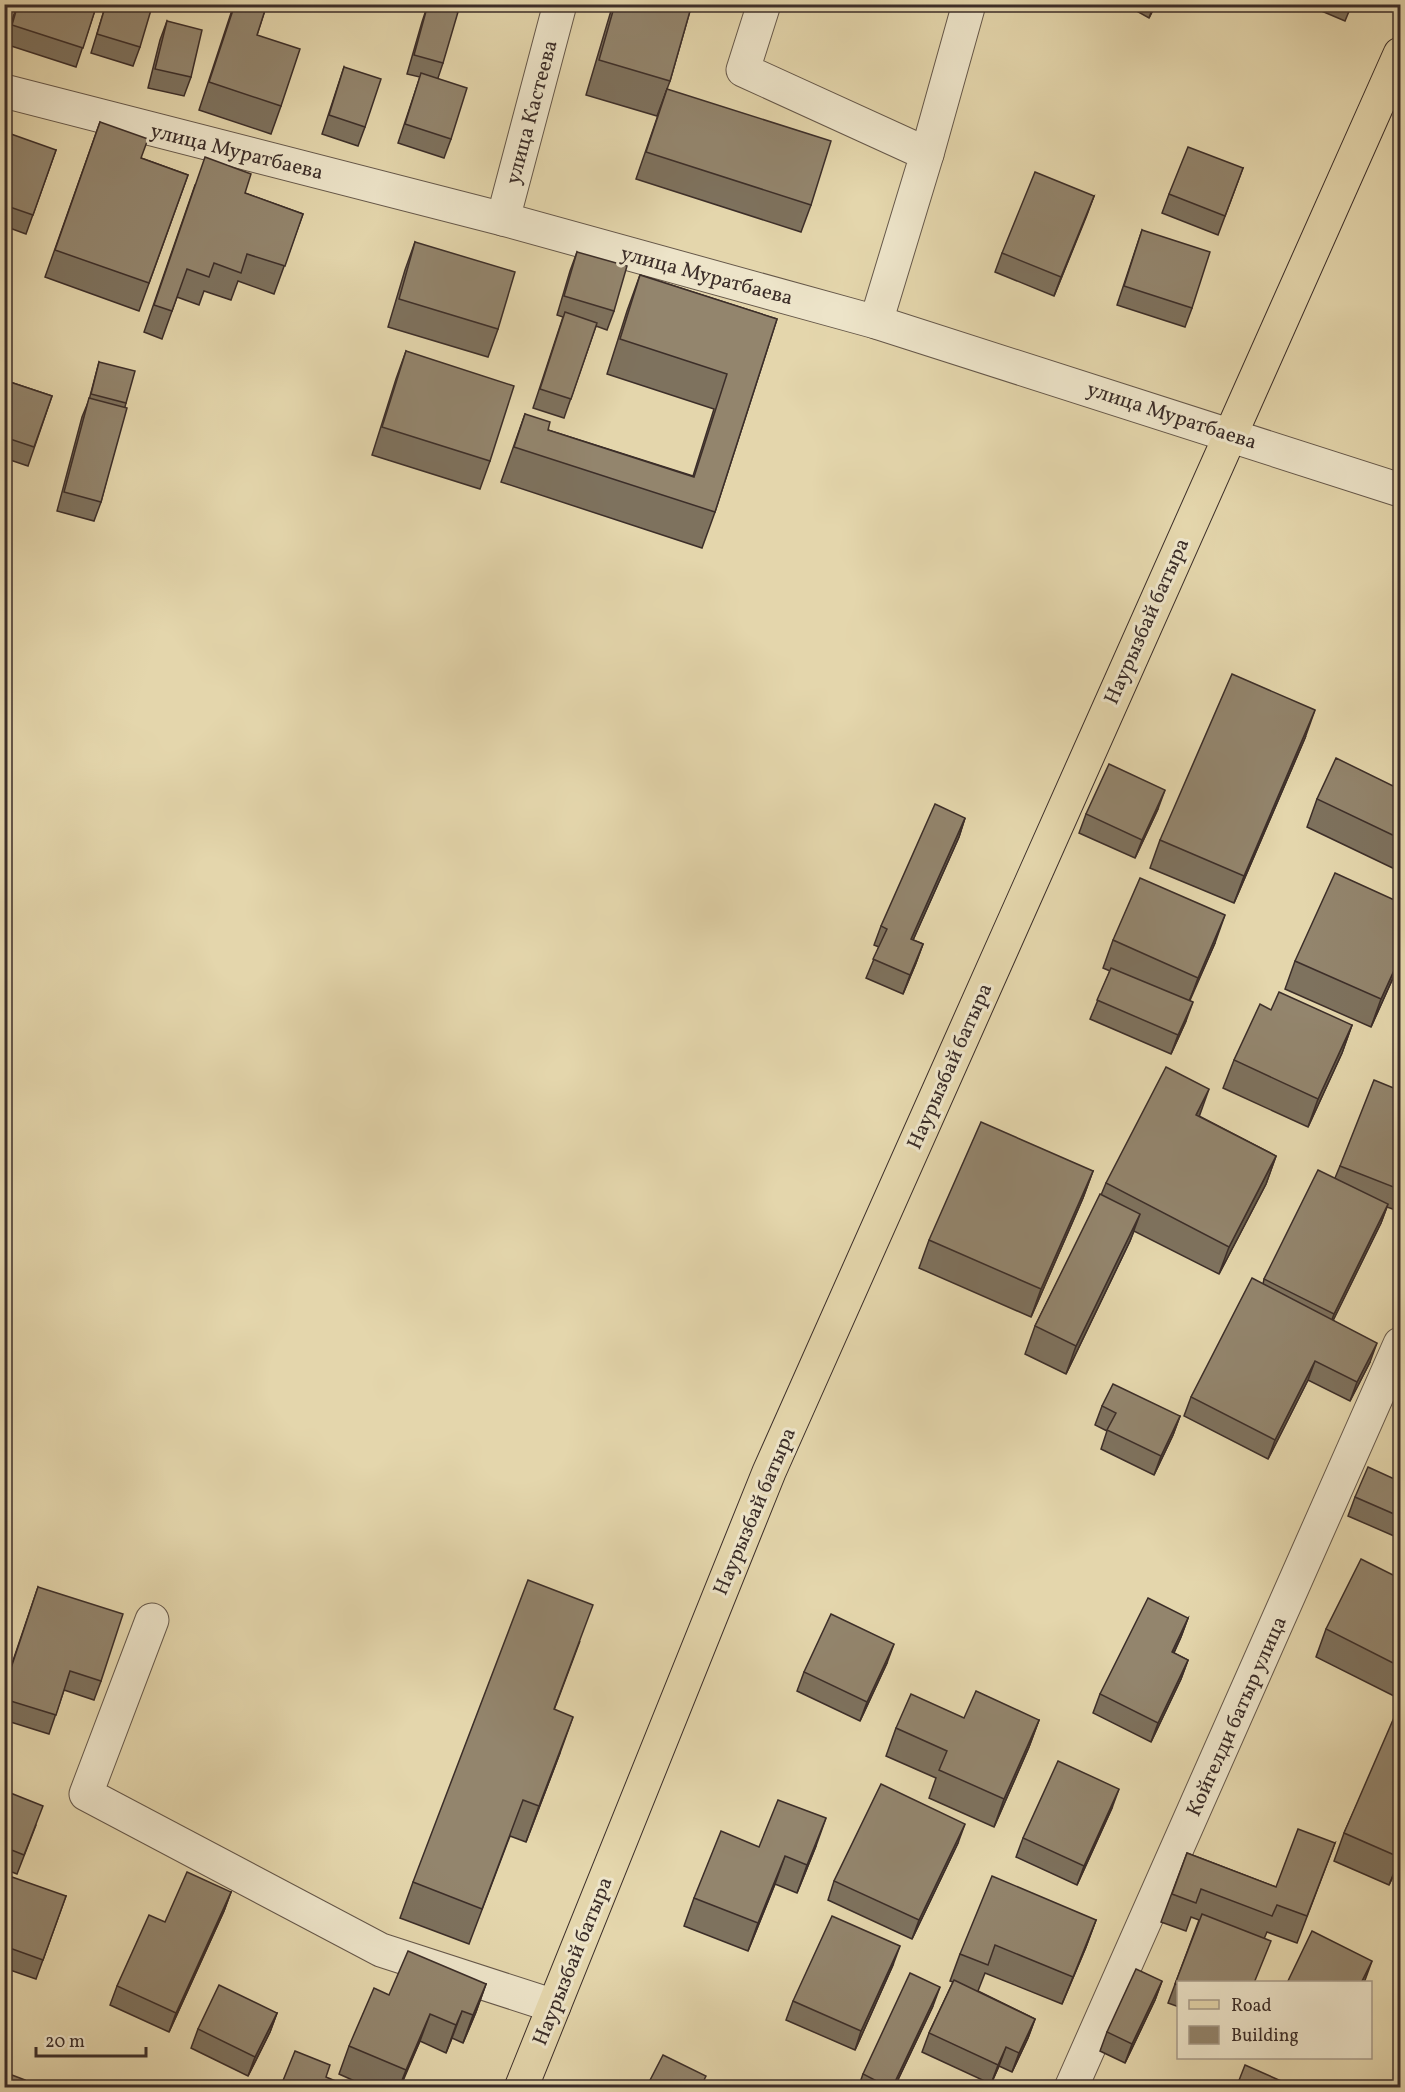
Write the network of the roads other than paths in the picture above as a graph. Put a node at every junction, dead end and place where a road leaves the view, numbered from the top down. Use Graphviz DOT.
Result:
graph roads {
  1 [pos="560,4"];
  2 [pos="764,4"];
  3 [pos="969,4"];
  4 [pos="1401,54"];
  5 [pos="4,91"];
  6 [pos="927,154"];
  7 [pos="503,219"];
  8 [pos="876,322"];
  9 [pos="1229,433"];
  10 [pos="1401,490"];
  11 [pos="1401,1344"];
  12 [pos="152,1620"];
  13 [pos="554,2006"];
  14 [pos="521,2088"];
  15 [pos="1071,2088"];
  1 -- 7 [label="street, улица Кастеева"];
  2 -- 6 [label="street"];
  3 -- 6 [label="street"];
  4 -- 9 [label="main road, Наурызбай батыра"];
  5 -- 7 [label="street, улица Муратбаева"];
  6 -- 8 [label="street"];
  7 -- 8 [label="street, улица Муратбаева"];
  8 -- 9 [label="street, улица Муратбаева"];
  9 -- 10 [label="street, улица Муратбаева"];
  9 -- 13 [label="main road, Наурызбай батыра"];
  11 -- 15 [label="street, Койгелди батыр улица"];
  12 -- 13 [label="street"];
  13 -- 14 [label="main road, Наурызбай батыра"];
}
